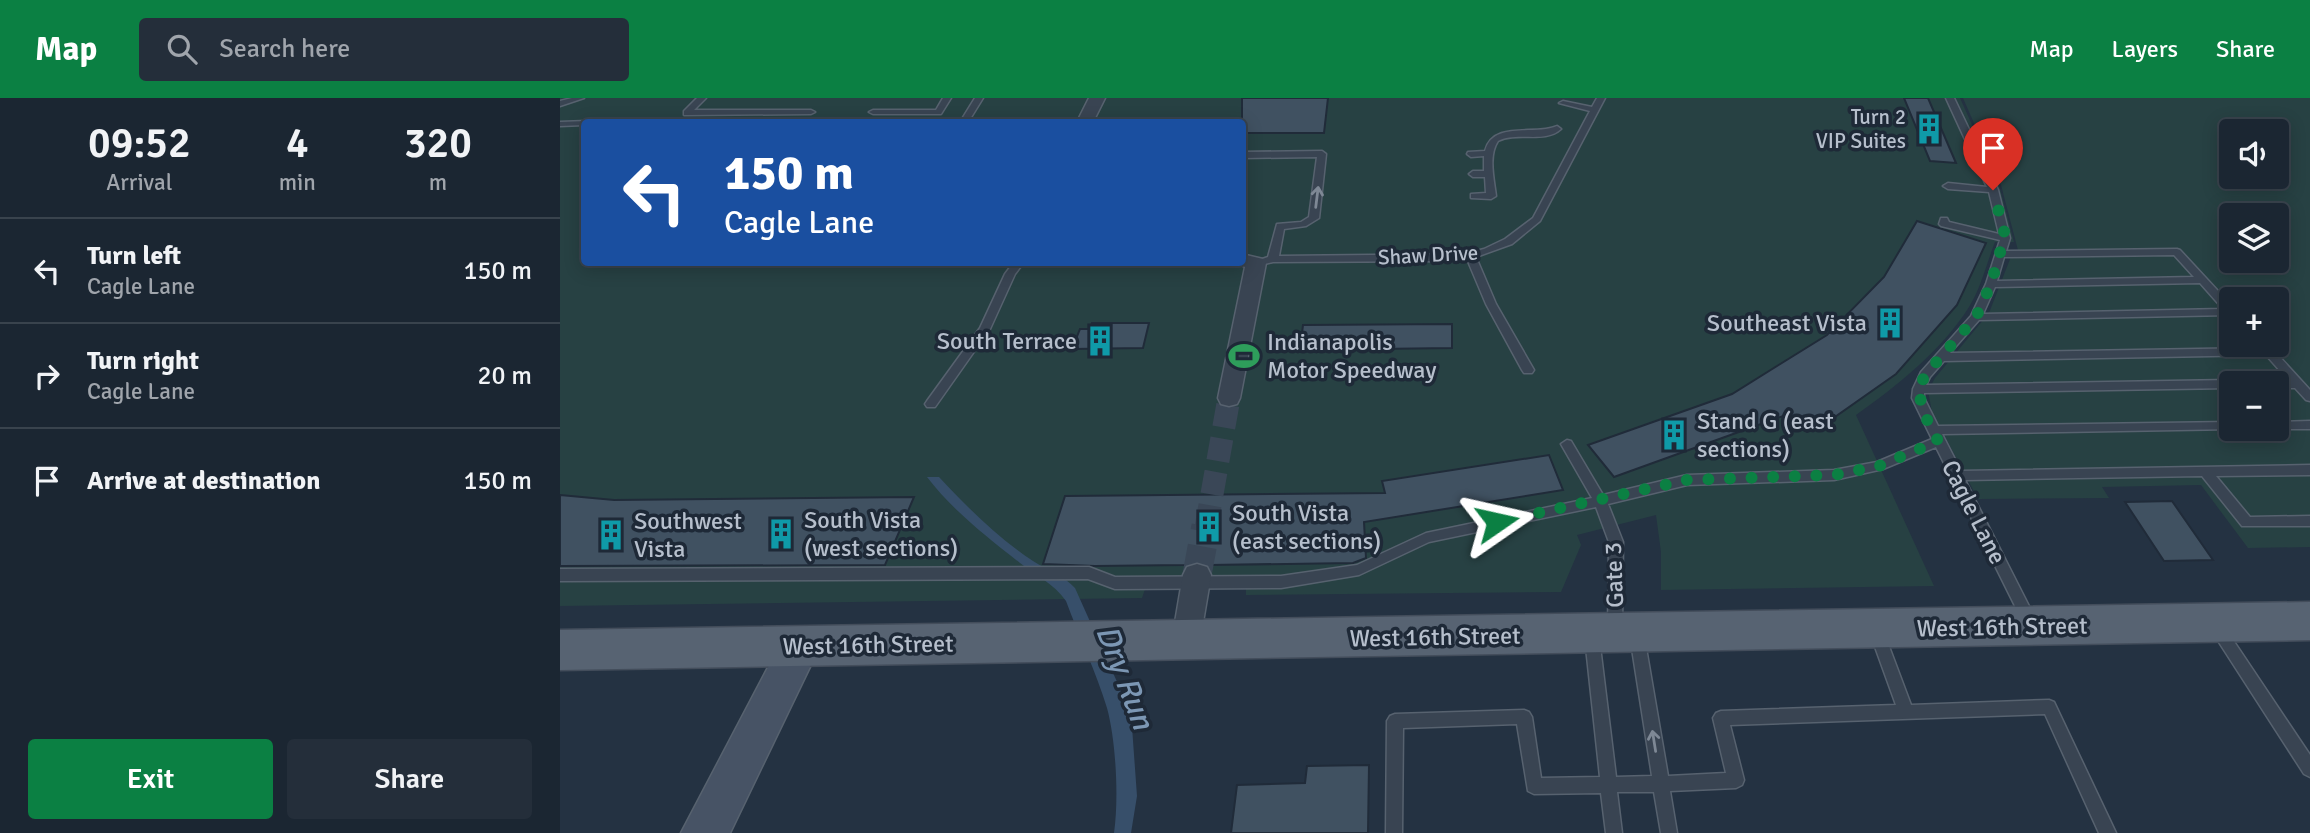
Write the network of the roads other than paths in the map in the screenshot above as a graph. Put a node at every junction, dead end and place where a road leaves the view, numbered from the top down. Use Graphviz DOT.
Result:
graph roads {
  1 [pos="580,98"];
  2 [pos="702,98"];
  3 [pos="947,98"];
  4 [pos="979,98"];
  5 [pos="1097,98"];
  6 [pos="1601,98"];
  7 [pos="1950,98"];
  8 [pos="1563,103"];
  9 [pos="560,104"];
  10 [pos="1595,110"];
  11 [pos="811,112"];
  12 [pos="873,112"];
  13 [pos="966,119"];
  14 [pos="1087,119"];
  15 [pos="581,123"];
  16 [pos="560,124"];
  17 [pos="1557,129"];
  18 [pos="1519,131"];
  19 [pos="1479,144"];
  20 [pos="1487,153"];
  21 [pos="1471,154"];
  22 [pos="1246,155"];
  23 [pos="1473,174"];
  24 [pos="1488,174"];
  25 [pos="1948,186"];
  26 [pos="1993,190"];
  27 [pos="1474,196"];
  28 [pos="1944,219"];
  29 [pos="2005,238"];
  30 [pos="2001,254"];
  31 [pos="1471,257"];
  32 [pos="1257,261"];
  33 [pos="1016,266"];
  34 [pos="2203,280"];
  35 [pos="1991,284"];
  36 [pos="2219,298"];
  37 [pos="2219,312"];
  38 [pos="1976,317"];
  39 [pos="2219,349"];
  40 [pos="1940,357"];
  41 [pos="2273,357"];
  42 [pos="1528,370"];
  43 [pos="2219,384"];
  44 [pos="2289,384"];
  45 [pos="2298,384"];
  46 [pos="1919,388"];
  47 [pos="2310,397"];
  48 [pos="1229,398"];
  49 [pos="931,404"];
  50 [pos="2310,425"];
  51 [pos="2219,426"];
  52 [pos="2289,426"];
  53 [pos="1936,436"];
  54 [pos="1567,444"];
  55 [pos="2310,470"];
  56 [pos="2205,472"];
  57 [pos="1956,476"];
  58 [pos="1600,501"];
  59 [pos="2310,521"];
  60 [pos="560,575"];
  61 [pos="1197,579"];
  62 [pos="2310,621"];
  63 [pos="2214,623"];
  64 [pos="2032,626"];
  65 [pos="1875,629"];
  66 [pos="1614,634"];
  67 [pos="1186,640"];
  68 [pos="800,646"];
  69 [pos="560,650"];
  70 [pos="1906,712"];
  71 [pos="2310,769"];
  72 [pos="1661,784"];
  73 [pos="1608,785"];
  74 [pos="705,833"];
  75 [pos="1394,833"];
  76 [pos="1614,833"];
  77 [pos="1670,833"];
  78 [pos="2108,833"];
  1 -- 9 [label="lane"];
  2 -- 11 [label="lane"];
  3 -- 12 [label="lane"];
  4 -- 13 [label="lane"];
  5 -- 14 [label="street"];
  6 -- 10 [label="lane, Shaw Drive"];
  7 -- 26 [label="lane"];
  8 -- 10 [label="lane"];
  10 -- 31 [label="lane, Shaw Drive"];
  15 -- 16 [label="lane"];
  17 -- 18 [label="lane"];
  18 -- 20 [label="lane"];
  19 -- 20 [label="lane"];
  20 -- 21 [label="lane"];
  20 -- 24 [label="lane"];
  32 -- 22 [label="lane, one-way"];
  23 -- 24 [label="lane"];
  24 -- 27 [label="lane"];
  25 -- 26 [label="lane"];
  26 -- 29 [label="lane"];
  28 -- 29 [label="lane"];
  29 -- 30 [label="lane"];
  30 -- 34 [label="lane"];
  30 -- 35 [label="lane"];
  31 -- 32 [label="lane, Shaw Drive"];
  31 -- 42 [label="lane"];
  32 -- 48 [label="street"];
  33 -- 49 [label="lane"];
  34 -- 35 [label="lane"];
  34 -- 36 [label="lane"];
  35 -- 38 [label="lane"];
  37 -- 38 [label="lane"];
  38 -- 40 [label="lane"];
  39 -- 40 [label="lane"];
  40 -- 46 [label="lane"];
  41 -- 45 [label="lane"];
  43 -- 46 [label="lane"];
  44 -- 45 [label="lane"];
  45 -- 47 [label="lane"];
  46 -- 53 [label="lane, Cagle Lane"];
  50 -- 52 [label="lane"];
  51 -- 53 [label="lane"];
  53 -- 57 [label="lane, Cagle Lane"];
  53 -- 58 [label="lane"];
  54 -- 58 [label="lane, Gate 3"];
  55 -- 56 [label="lane"];
  56 -- 57 [label="lane"];
  56 -- 59 [label="lane"];
  57 -- 64 [label="lane, Cagle Lane"];
  58 -- 61 [label="lane"];
  58 -- 66 [label="lane, Gate 3"];
  60 -- 61 [label="lane"];
  61 -- 67 [label="street"];
  62 -- 63 [label="main road, West 16th Street"];
  63 -- 64 [label="main road, West 16th Street"];
  63 -- 71 [label="lane"];
  64 -- 65 [label="main road, West 16th Street"];
  65 -- 66 [label="main road, West 16th Street"];
  65 -- 70 [label="lane"];
  66 -- 67 [label="main road, West 16th Street"];
  72 -- 66 [label="lane, one-way"];
  66 -- 73 [label="lane"];
  67 -- 68 [label="main road, West 16th Street"];
  68 -- 69 [label="main road, West 16th Street"];
  68 -- 74 [label="street"];
  70 -- 72 [label="lane"];
  70 -- 78 [label="lane"];
  72 -- 73 [label="lane"];
  72 -- 77 [label="lane"];
  73 -- 75 [label="lane"];
  73 -- 76 [label="lane"];
}
